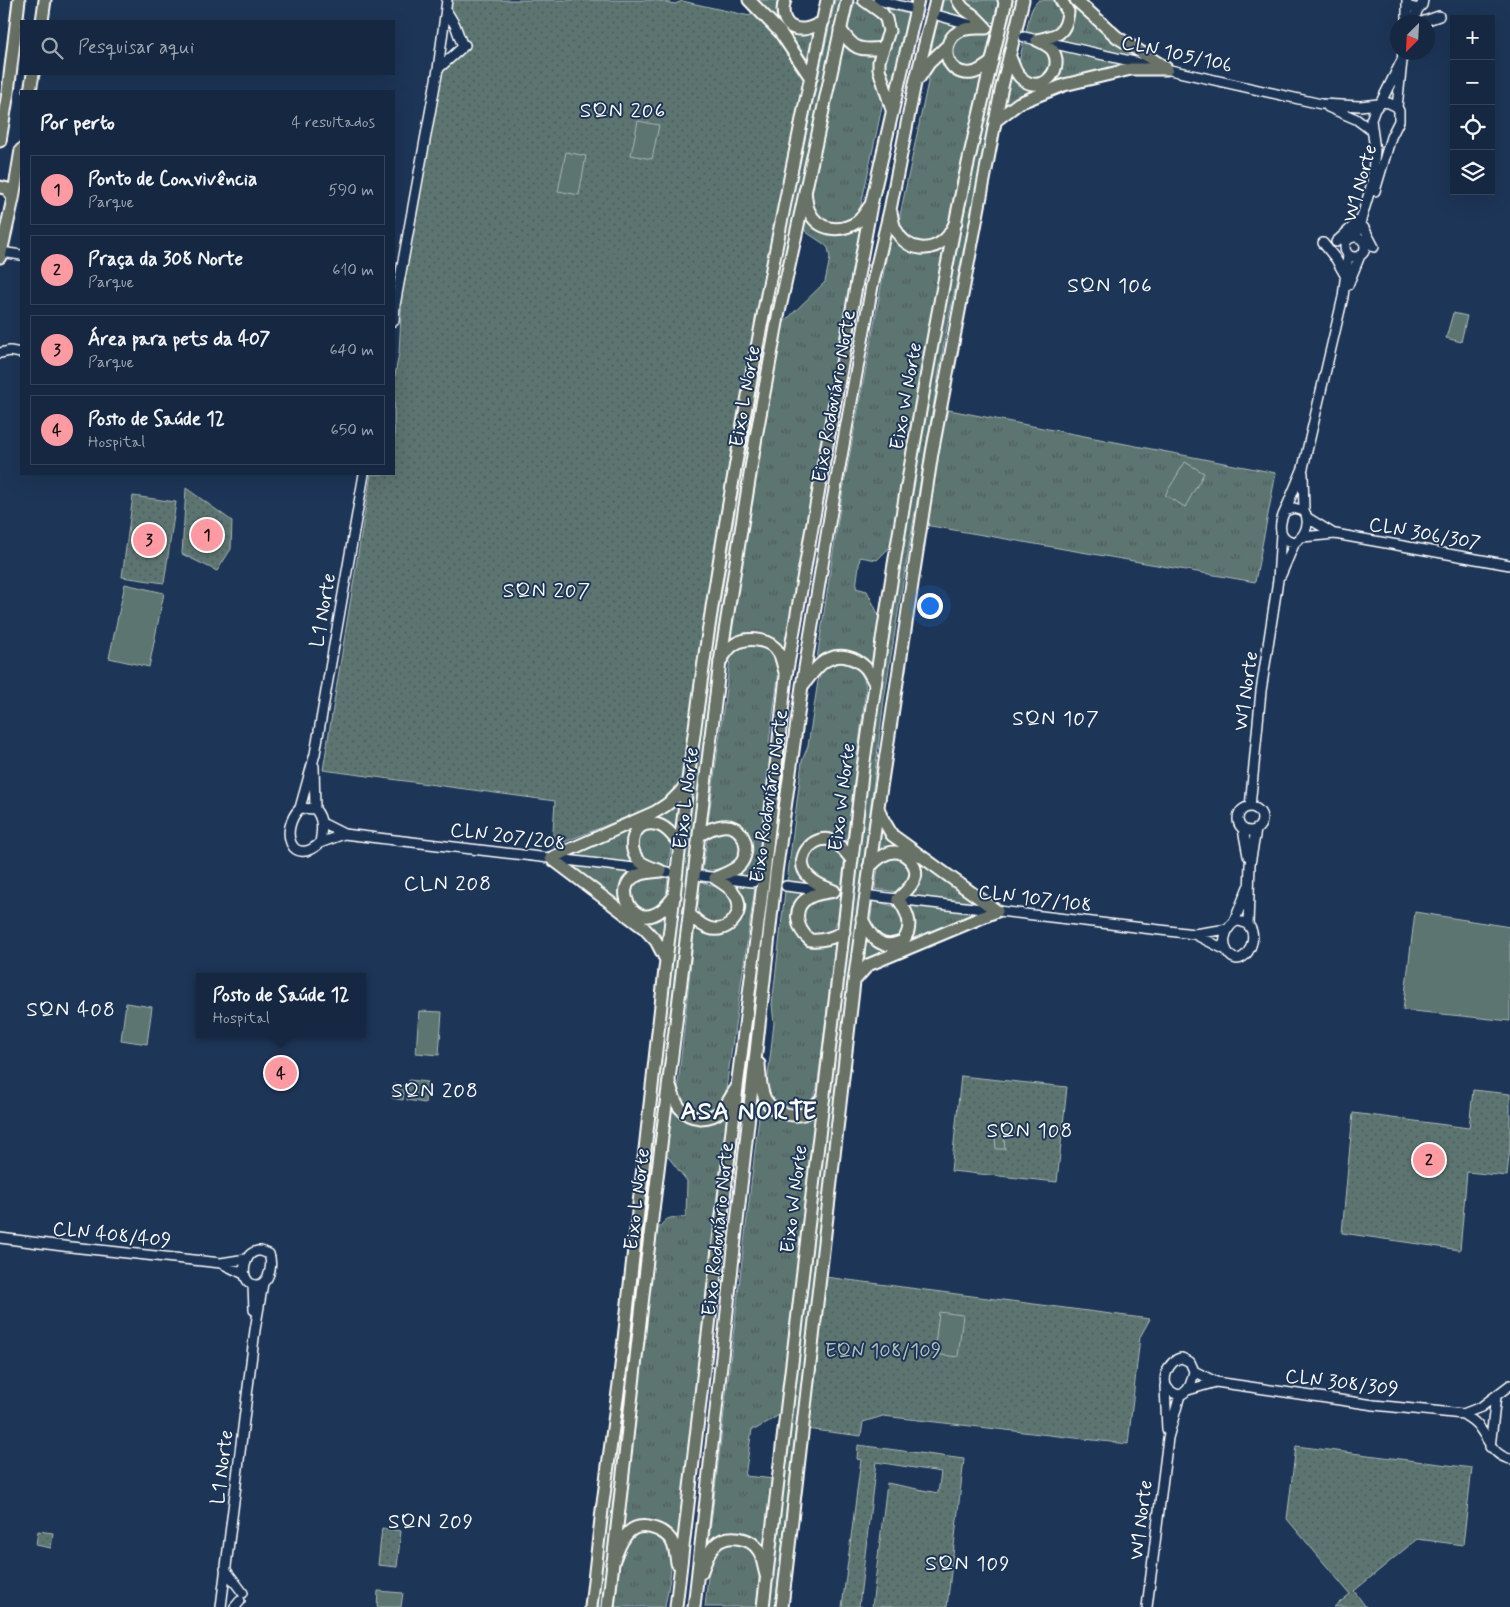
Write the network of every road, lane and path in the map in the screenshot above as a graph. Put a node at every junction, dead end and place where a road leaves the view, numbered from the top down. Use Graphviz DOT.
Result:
graph roads {
  1 [pos="19,0"];
  2 [pos="45,0"];
  3 [pos="447,0"];
  4 [pos="749,0"];
  5 [pos="785,0"];
  6 [pos="827,0"];
  7 [pos="847,0"];
  8 [pos="864,0"];
  9 [pos="878,0"];
  10 [pos="918,0"];
  11 [pos="936,0"];
  12 [pos="958,0"];
  13 [pos="1061,0"];
  14 [pos="1076,0"];
  15 [pos="1424,0"];
  16 [pos="1005,1"];
  17 [pos="1024,1"];
  18 [pos="1408,3"];
  19 [pos="909,8"];
  20 [pos="1418,9"];
  21 [pos="446,10"];
  22 [pos="1415,15"];
  23 [pos="940,16"];
  24 [pos="1439,16"];
  25 [pos="1435,17"];
  26 [pos="42,20"];
  27 [pos="823,22"];
  28 [pos="840,29"];
  29 [pos="990,29"];
  30 [pos="1024,37"];
  31 [pos="1038,40"];
  32 [pos="946,47"];
  33 [pos="883,48"];
  34 [pos="1010,57"];
  35 [pos="992,62"];
  36 [pos="1401,62"];
  37 [pos="438,69"];
  38 [pos="1167,69"];
  39 [pos="33,75"];
  40 [pos="811,78"];
  41 [pos="915,83"];
  42 [pos="30,90"];
  43 [pos="1380,103"];
  44 [pos="1321,104"];
  45 [pos="1397,107"];
  46 [pos="892,110"];
  47 [pos="995,121"];
  48 [pos="1,126"];
  49 [pos="1373,133"];
  50 [pos="1391,137"];
  51 [pos="0,140"];
  52 [pos="20,156"];
  53 [pos="0,187"];
  54 [pos="805,191"];
  55 [pos="13,199"];
  56 [pos="871,205"];
  57 [pos="890,210"];
  58 [pos="1362,218"];
  59 [pos="956,222"];
  60 [pos="1364,228"];
  61 [pos="1359,238"];
  62 [pos="1336,242"];
  63 [pos="1323,243"];
  64 [pos="1374,247"];
  65 [pos="1,255"];
  66 [pos="20,255"];
  67 [pos="1348,255"];
  68 [pos="1359,258"];
  69 [pos="1346,277"];
  70 [pos="1343,298"];
  71 [pos="395,302"];
  72 [pos="0,353"];
  73 [pos="20,353"];
  74 [pos="1303,468"];
  75 [pos="364,475"];
  76 [pos="1285,512"];
  77 [pos="1306,515"];
  78 [pos="1280,533"];
  79 [pos="1334,534"];
  80 [pos="1299,540"];
  81 [pos="1510,565"];
  82 [pos="1278,580"];
  83 [pos="720,662"];
  84 [pos="786,676"];
  85 [pos="875,684"];
  86 [pos="802,686"];
  87 [pos="315,754"];
  88 [pos="688,781"];
  89 [pos="878,807"];
  90 [pos="1250,807"];
  91 [pos="300,808"];
  92 [pos="315,808"];
  93 [pos="322,823"];
  94 [pos="1243,829"];
  95 [pos="1256,830"];
  96 [pos="344,834"];
  97 [pos="700,835"];
  98 [pos="320,843"];
  99 [pos="681,846"];
  100 [pos="551,858"];
  101 [pos="852,860"];
  102 [pos="1250,864"];
  103 [pos="869,867"];
  104 [pos="664,872"];
  105 [pos="702,876"];
  106 [pos="715,878"];
  107 [pos="753,882"];
  108 [pos="1250,882"];
  109 [pos="786,886"];
  110 [pos="834,892"];
  111 [pos="675,896"];
  112 [pos="872,896"];
  113 [pos="898,899"];
  114 [pos="997,911"];
  115 [pos="690,915"];
  116 [pos="862,919"];
  117 [pos="1231,925"];
  118 [pos="1248,925"];
  119 [pos="844,932"];
  120 [pos="1194,934"];
  121 [pos="1226,950"];
  122 [pos="666,960"];
  123 [pos="854,982"];
  124 [pos="756,1049"];
  125 [pos="670,1082"];
  126 [pos="737,1087"];
  127 [pos="824,1098"];
  128 [pos="0,1238"];
  129 [pos="246,1258"];
  130 [pos="221,1263"];
  131 [pos="244,1274"];
  132 [pos="258,1284"];
  133 [pos="1194,1371"];
  134 [pos="1165,1381"];
  135 [pos="1216,1382"];
  136 [pos="1510,1385"];
  137 [pos="1184,1392"];
  138 [pos="1496,1396"];
  139 [pos="1463,1414"];
  140 [pos="1168,1438"];
  141 [pos="1490,1446"];
  142 [pos="1510,1459"];
  143 [pos="612,1564"];
  144 [pos="225,1569"];
  145 [pos="680,1574"];
  146 [pos="767,1578"];
  147 [pos="697,1584"];
  148 [pos="239,1600"];
  149 [pos="221,1607"];
  150 [pos="591,1607"];
  151 [pos="608,1607"];
  152 [pos="676,1607"];
  153 [pos="694,1607"];
  154 [pos="763,1607"];
  155 [pos="782,1607"];
  156 [pos="1147,1607"];
  1 -- 48 [label="main road"];
  2 -- 26 [label="main road"];
  3 -- 21 [label="street"];
  4 -- 40 [label="main road"];
  5 -- 27 [label="main road"];
  6 -- 27 [label="main road, Eixo L Norte"];
  7 -- 28 [label="main road, Eixo L Norte"];
  8 -- 33 [label="main road"];
  9 -- 19 [label="street"];
  10 -- 46 [label="main road, Eixo Rodoviário Norte"];
  11 -- 41 [label="main road, Eixo Rodoviário Norte"];
  12 -- 29 [label="main road"];
  13 -- 31 [label="main road"];
  14 -- 38 [label="main road"];
  15 -- 20 [label="street"];
  16 -- 35 [label="main road, Eixo W Norte"];
  17 -- 34 [label="main road, Eixo W Norte"];
  18 -- 20 [label="street"];
  20 -- 22 [label="street"];
  21 -- 37 [label="street"];
  21 -- 37 [label="street"];
  23 -- 29 [label="street"];
  24 -- 25 [label="street"];
  27 -- 40 [label="main road, Eixo L Norte"];
  28 -- 33 [label="main road"];
  28 -- 54 [label="main road, Eixo L Norte"];
  29 -- 32 [label="main road"];
  30 -- 31 [label="street, CLN 105/106"];
  31 -- 34 [label="main road"];
  31 -- 38 [label="street, CLN 105/106"];
  32 -- 35 [label="main road"];
  32 -- 41 [label="main road"];
  33 -- 46 [label="main road"];
  34 -- 47 [label="main road, Eixo W Norte"];
  35 -- 59 [label="main road, Eixo W Norte"];
  36 -- 43 [label="street"];
  36 -- 45 [label="street"];
  37 -- 71 [label="street"];
  38 -- 44 [label="street, CLN 105/106"];
  38 -- 47 [label="main road"];
  39 -- 42 [label="main road"];
  40 -- 88 [label="main road, Eixo L Norte"];
  41 -- 57 [label="main road, Eixo Rodoviário Norte"];
  43 -- 44 [label="street, CLN 105/106"];
  43 -- 45 [label="street"];
  43 -- 49 [label="street"];
  44 -- 49 [label="street, CLN 105/106"];
  45 -- 50 [label="street"];
  46 -- 56 [label="main road, Eixo Rodoviário Norte"];
  47 -- 89 [label="main road, Eixo W Norte"];
  48 -- 51 [label="main road"];
  49 -- 50 [label="street"];
  49 -- 58 [label="street, W1 Norte"];
  50 -- 60 [label="street, W1 Norte"];
  52 -- 55 [label="main road"];
  53 -- 55 [label="main road"];
  54 -- 56 [label="main road"];
  54 -- 83 [label="main road, Eixo L Norte"];
  55 -- 65 [label="main road"];
  56 -- 84 [label="main road, Eixo Rodoviário Norte"];
  57 -- 59 [label="main road"];
  57 -- 86 [label="main road, Eixo Rodoviário Norte"];
  58 -- 61 [label="street, W1 Norte"];
  58 -- 62 [label="street"];
  59 -- 85 [label="main road, Eixo W Norte"];
  60 -- 61 [label="street, W1 Norte"];
  60 -- 64 [label="street"];
  61 -- 67 [label="street"];
  61 -- 68 [label="street"];
  63 -- 69 [label="street"];
  65 -- 66 [label="street"];
  67 -- 68 [label="street"];
  67 -- 69 [label="street"];
  68 -- 70 [label="street"];
  69 -- 70 [label="street"];
  70 -- 74 [label="street"];
  72 -- 73 [label="street"];
  74 -- 76 [label="street"];
  74 -- 77 [label="street"];
  75 -- 87 [label="street, L1 Norte"];
  76 -- 77 [label="street"];
  76 -- 78 [label="street"];
  77 -- 79 [label="street, CLN 306/307"];
  77 -- 80 [label="street"];
  78 -- 80 [label="street"];
  78 -- 82 [label="street, W1 Norte"];
  79 -- 80 [label="street, CLN 306/307"];
  79 -- 81 [label="street, CLN 306/307"];
  80 -- 82 [label="street, W1 Norte"];
  82 -- 90 [label="street, W1 Norte"];
  83 -- 84 [label="main road"];
  83 -- 97 [label="main road, Eixo L Norte"];
  84 -- 126 [label="main road, Eixo Rodoviário Norte"];
  85 -- 86 [label="main road"];
  85 -- 101 [label="main road, Eixo W Norte"];
  86 -- 124 [label="main road, Eixo Rodoviário Norte"];
  87 -- 91 [label="street, L1 Norte"];
  87 -- 92 [label="street, L1 Norte"];
  88 -- 99 [label="main road, Eixo L Norte"];
  88 -- 100 [label="main road"];
  89 -- 103 [label="main road, Eixo W Norte"];
  89 -- 114 [label="main road"];
  90 -- 94 [label="street"];
  90 -- 95 [label="street"];
  91 -- 92 [label="street"];
  91 -- 98 [label="street"];
  92 -- 93 [label="street"];
  93 -- 96 [label="street, CLN 207/208"];
  93 -- 98 [label="street"];
  94 -- 95 [label="street"];
  94 -- 102 [label="street"];
  95 -- 102 [label="street"];
  96 -- 98 [label="street, CLN 207/208"];
  96 -- 100 [label="street, CLN 207/208"];
  97 -- 106 [label="main road"];
  97 -- 115 [label="main road, Eixo L Norte"];
  99 -- 104 [label="main road"];
  99 -- 111 [label="main road, Eixo L Norte"];
  100 -- 104 [label="street, CLN 207/208"];
  100 -- 122 [label="main road"];
  101 -- 110 [label="main road"];
  101 -- 119 [label="main road, Eixo W Norte"];
  102 -- 108 [label="street"];
  103 -- 113 [label="main road"];
  103 -- 116 [label="main road, Eixo W Norte"];
  104 -- 111 [label="main road"];
  105 -- 106 [label="street"];
  106 -- 107 [label="street"];
  106 -- 115 [label="main road"];
  108 -- 117 [label="street"];
  108 -- 118 [label="street"];
  109 -- 110 [label="street"];
  110 -- 119 [label="main road"];
  111 -- 122 [label="main road, Eixo L Norte"];
  112 -- 113 [label="street, CLN 107/108"];
  113 -- 114 [label="street, CLN 107/108"];
  113 -- 116 [label="main road"];
  114 -- 120 [label="street, CLN 107/108"];
  114 -- 123 [label="main road"];
  115 -- 125 [label="main road, Eixo L Norte"];
  116 -- 123 [label="main road, Eixo W Norte"];
  117 -- 118 [label="street"];
  117 -- 120 [label="street, CLN 107/108"];
  117 -- 121 [label="street"];
  118 -- 121 [label="street"];
  119 -- 127 [label="main road, Eixo W Norte"];
  120 -- 121 [label="street, CLN 107/108"];
  122 -- 150 [label="main road, Eixo L Norte"];
  123 -- 155 [label="main road, Eixo W Norte"];
  124 -- 127 [label="main road"];
  124 -- 147 [label="main road, Eixo Rodoviário Norte"];
  125 -- 126 [label="main road"];
  125 -- 143 [label="main road, Eixo L Norte"];
  126 -- 145 [label="main road, Eixo Rodoviário Norte"];
  127 -- 146 [label="main road, Eixo W Norte"];
  128 -- 130 [label="street, CLN 408/409"];
  129 -- 130 [label="street, CLN 408/409"];
  129 -- 131 [label="street"];
  129 -- 132 [label="street"];
  130 -- 131 [label="street, CLN 408/409"];
  131 -- 132 [label="street"];
  132 -- 144 [label="street, L1 Norte"];
  133 -- 134 [label="street"];
  133 -- 135 [label="street, CLN 308/309"];
  133 -- 137 [label="street"];
  134 -- 137 [label="street"];
  134 -- 140 [label="street, W1 Norte"];
  135 -- 137 [label="street, CLN 308/309"];
  135 -- 139 [label="street, CLN 308/309"];
  136 -- 138 [label="street"];
  137 -- 140 [label="street, W1 Norte"];
  138 -- 139 [label="street"];
  138 -- 141 [label="street"];
  139 -- 141 [label="street"];
  140 -- 156 [label="street, W1 Norte"];
  141 -- 142 [label="street"];
  143 -- 145 [label="main road"];
  143 -- 151 [label="main road, Eixo L Norte"];
  144 -- 148 [label="street"];
  144 -- 149 [label="street, L1 Norte"];
  145 -- 152 [label="main road, Eixo Rodoviário Norte"];
  146 -- 147 [label="main road"];
  146 -- 154 [label="main road, Eixo W Norte"];
  147 -- 153 [label="main road, Eixo Rodoviário Norte"];
}
